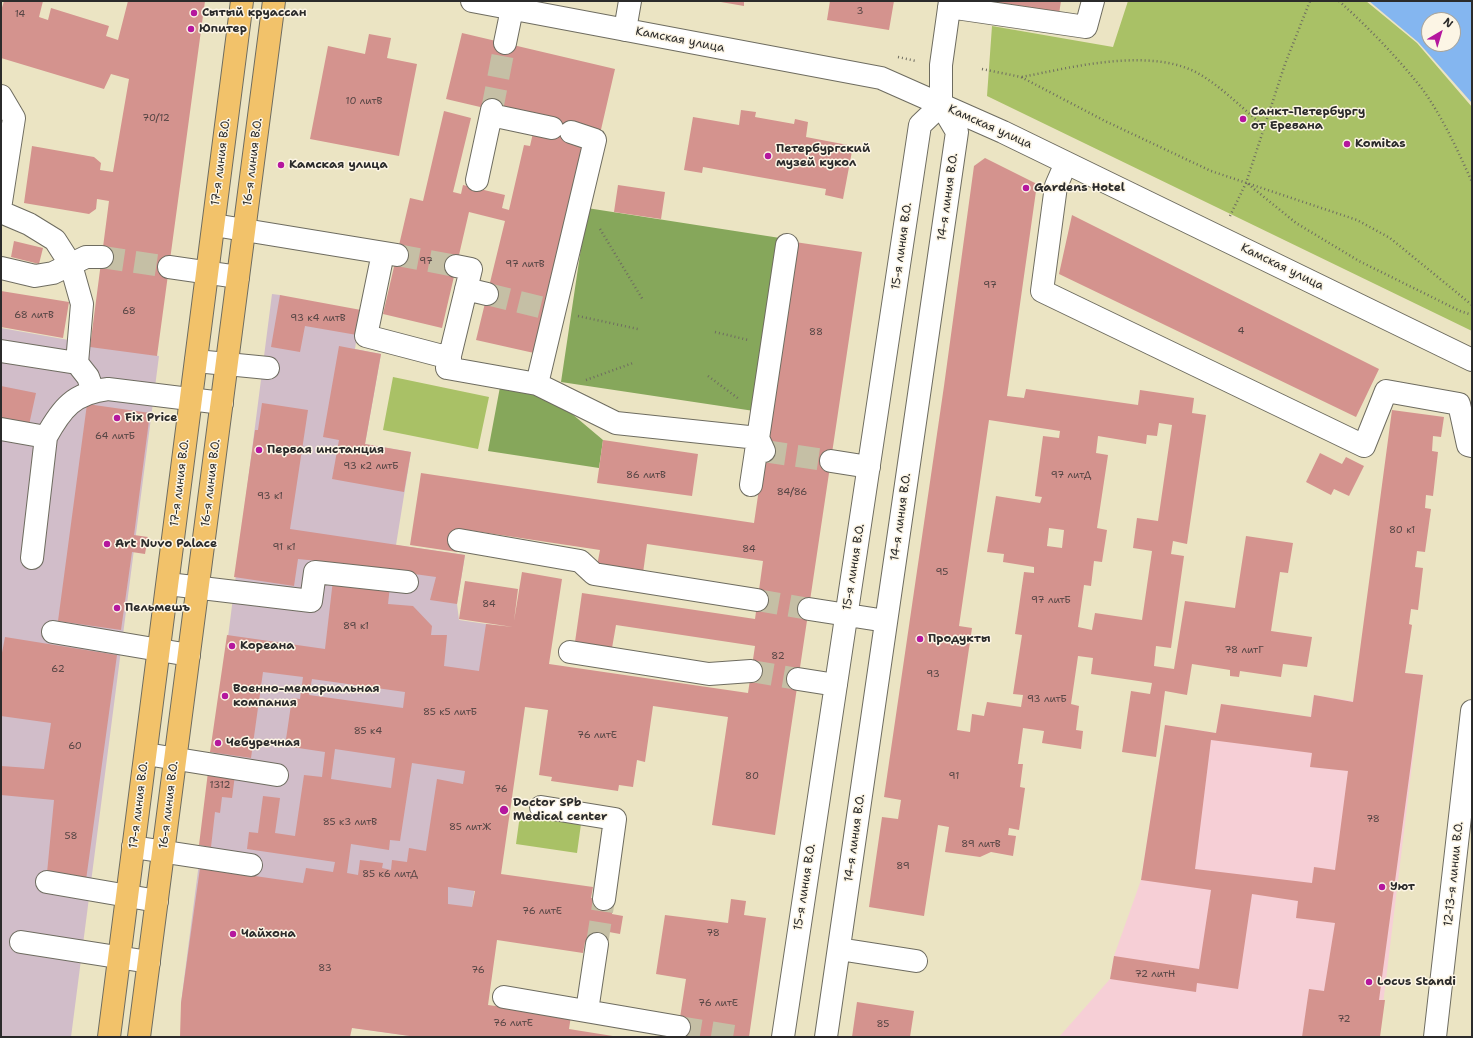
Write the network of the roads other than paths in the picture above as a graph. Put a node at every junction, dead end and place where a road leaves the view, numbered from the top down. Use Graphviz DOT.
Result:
graph roads {
  1 [pos="242,1"];
  2 [pos="274,1"];
  3 [pos="472,1"];
  4 [pos="630,1"];
  5 [pos="1094,1"];
  6 [pos="949,4"];
  7 [pos="512,8"];
  8 [pos="624,30"];
  9 [pos="505,43"];
  10 [pos="1,96"];
  11 [pos="941,106"];
  12 [pos="1066,163"];
  13 [pos="477,180"];
  14 [pos="1,202"];
  15 [pos="1,212"];
  16 [pos="214,224"];
  17 [pos="245,230"];
  18 [pos="787,245"];
  19 [pos="102,257"];
  20 [pos="71,265"];
  21 [pos="456,266"];
  22 [pos="169,267"];
  23 [pos="1,268"];
  24 [pos="207,273"];
  25 [pos="238,278"];
  26 [pos="466,289"];
  27 [pos="488,294"];
  28 [pos="1,351"];
  29 [pos="450,358"];
  30 [pos="1472,360"];
  31 [pos="196,361"];
  32 [pos="77,363"];
  33 [pos="227,364"];
  34 [pos="268,368"];
  35 [pos="537,384"];
  36 [pos="93,391"];
  37 [pos="191,399"];
  38 [pos="222,403"];
  39 [pos="1,429"];
  40 [pos="46,437"];
  41 [pos="761,444"];
  42 [pos="1472,446"];
  43 [pos="831,460"];
  44 [pos="869,467"];
  45 [pos="751,485"];
  46 [pos="459,540"];
  47 [pos="32,558"];
  48 [pos="407,582"];
  49 [pos="168,584"];
  50 [pos="198,588"];
  51 [pos="757,600"];
  52 [pos="809,609"];
  53 [pos="847,615"];
  54 [pos="886,621"];
  55 [pos="53,632"];
  56 [pos="159,650"];
  57 [pos="570,652"];
  58 [pos="189,655"];
  59 [pos="751,671"];
  60 [pos="798,679"];
  61 [pos="836,685"];
  62 [pos="1472,711"];
  63 [pos="146,754"];
  64 [pos="175,759"];
  65 [pos="277,775"];
  66 [pos="541,807"];
  67 [pos="133,847"];
  68 [pos="163,852"];
  69 [pos="251,865"];
  70 [pos="47,882"];
  71 [pos="127,896"];
  72 [pos="604,899"];
  73 [pos="157,901"];
  74 [pos="21,942"];
  75 [pos="597,944"];
  76 [pos="839,949"];
  77 [pos="119,957"];
  78 [pos="916,961"];
  79 [pos="149,962"];
  80 [pos="504,997"];
  81 [pos="587,1011"];
  82 [pos="679,1027"];
  83 [pos="109,1037"];
  84 [pos="139,1037"];
  85 [pos="783,1037"];
  86 [pos="826,1037"];
  87 [pos="1435,1037"];
  1 -- 16 [label="main road, 17-я линия В.О."];
  2 -- 17 [label="main road, 16-я линия В.О."];
  3 -- 7 [label="street, Камская улица"];
  4 -- 8 [label="street"];
  5 -- 6 [label="street"];
  6 -- 11 [label="street"];
  7 -- 8 [label="street, Камская улица"];
  7 -- 9 [label="street"];
  8 -- 11 [label="street, Камская улица"];
  10 -- 14 [label="street"];
  11 -- 12 [label="street, Камская улица"];
  11 -- 44 [label="street, 15-я линия В.О."];
  11 -- 54 [label="street, 14-я линия В.О."];
  12 -- 30 [label="street, Камская улица"];
  12 -- 42 [label="street"];
  13 -- 35 [label="street"];
  15 -- 20 [label="street"];
  16 -- 17 [label="street"];
  16 -- 24 [label="main road, 17-я линия В.О."];
  17 -- 25 [label="main road, 16-я линия В.О."];
  17 -- 29 [label="street"];
  18 -- 41 [label="street"];
  19 -- 20 [label="street"];
  20 -- 23 [label="street"];
  20 -- 32 [label="street"];
  21 -- 26 [label="street"];
  22 -- 24 [label="street"];
  24 -- 25 [label="street"];
  24 -- 31 [label="main road, 17-я линия В.О."];
  25 -- 33 [label="main road, 16-я линия В.О."];
  26 -- 27 [label="street"];
  26 -- 29 [label="street"];
  28 -- 32 [label="street"];
  29 -- 35 [label="street"];
  31 -- 33 [label="street"];
  31 -- 37 [label="main road, 17-я линия В.О."];
  32 -- 36 [label="street"];
  33 -- 34 [label="street"];
  33 -- 38 [label="main road, 16-я линия В.О."];
  35 -- 41 [label="street"];
  36 -- 37 [label="street"];
  36 -- 40 [label="street"];
  37 -- 38 [label="street"];
  37 -- 49 [label="main road, 17-я линия В.О."];
  38 -- 50 [label="main road, 16-я линия В.О."];
  39 -- 40 [label="street"];
  40 -- 47 [label="street"];
  41 -- 45 [label="street"];
  43 -- 44 [label="street"];
  44 -- 53 [label="street, 15-я линия В.О."];
  46 -- 51 [label="street"];
  48 -- 50 [label="street"];
  49 -- 50 [label="street"];
  49 -- 56 [label="main road, 17-я линия В.О."];
  50 -- 58 [label="main road, 16-я линия В.О."];
  52 -- 53 [label="street"];
  53 -- 54 [label="street"];
  53 -- 61 [label="street, 15-я линия В.О."];
  54 -- 76 [label="street, 14-я линия В.О."];
  55 -- 56 [label="street"];
  56 -- 58 [label="street"];
  56 -- 63 [label="main road, 17-я линия В.О."];
  57 -- 59 [label="street"];
  58 -- 64 [label="main road, 16-я линия В.О."];
  60 -- 61 [label="street"];
  61 -- 85 [label="street, 15-я линия В.О."];
  62 -- 87 [label="street, 12-13-я линии В.О."];
  63 -- 64 [label="street"];
  63 -- 67 [label="main road, 17-я линия В.О."];
  64 -- 65 [label="street"];
  64 -- 68 [label="main road, 16-я линия В.О."];
  66 -- 72 [label="street"];
  67 -- 68 [label="street"];
  67 -- 71 [label="main road, 17-я линия В.О."];
  68 -- 69 [label="street"];
  68 -- 73 [label="main road, 16-я линия В.О."];
  70 -- 71 [label="street"];
  71 -- 73 [label="street"];
  71 -- 77 [label="main road, 17-я линия В.О."];
  73 -- 79 [label="main road, 16-я линия В.О."];
  74 -- 77 [label="street"];
  75 -- 81 [label="street"];
  76 -- 78 [label="street"];
  76 -- 86 [label="street, 14-я линия В.О."];
  77 -- 79 [label="street"];
  77 -- 83 [label="main road, 17-я линия В.О."];
  79 -- 84 [label="main road, 16-я линия В.О."];
  80 -- 81 [label="street"];
  81 -- 82 [label="street"];
}
